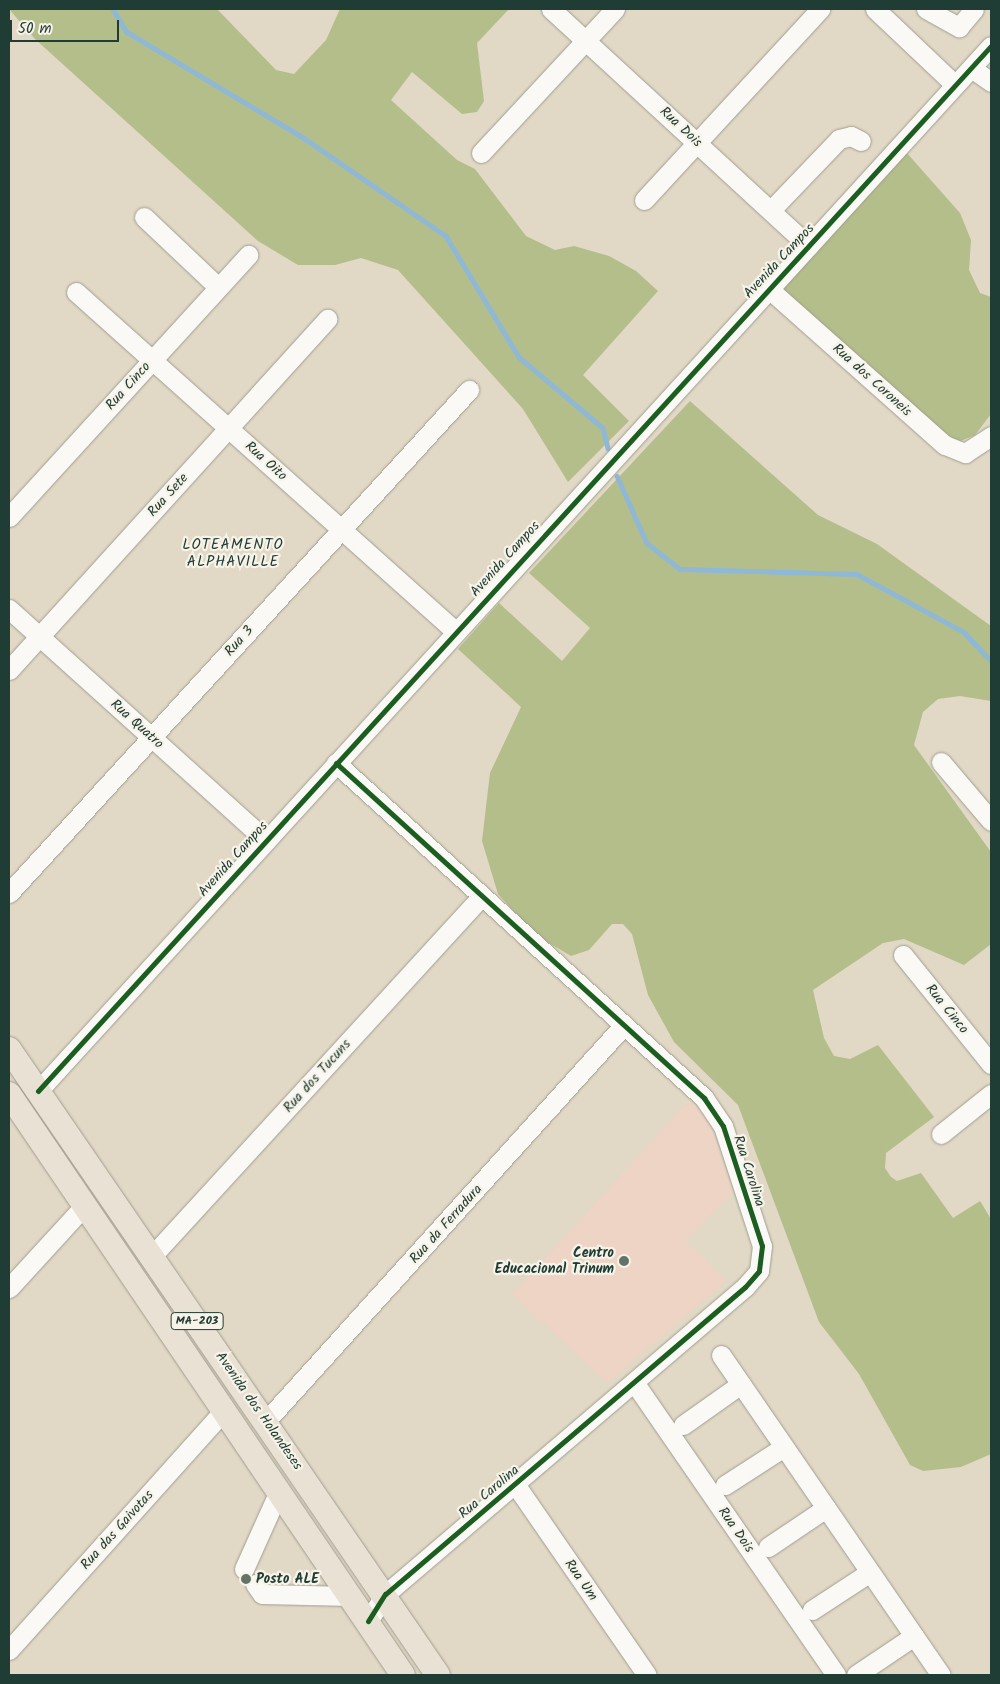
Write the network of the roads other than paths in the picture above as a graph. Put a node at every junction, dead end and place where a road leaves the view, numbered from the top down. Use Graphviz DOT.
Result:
graph roads {
  1 [pos="551,9"];
  2 [pos="615,9"];
  3 [pos="820,9"];
  4 [pos="875,9"];
  5 [pos="926,9"];
  6 [pos="974,9"];
  7 [pos="587,39"];
  8 [pos="991,46"];
  9 [pos="974,70"];
  10 [pos="991,82"];
  11 [pos="955,85"];
  12 [pos="861,141"];
  13 [pos="696,142"];
  14 [pos="481,153"];
  15 [pos="644,200"];
  16 [pos="771,210"];
  17 [pos="144,217"];
  18 [pos="809,246"];
  19 [pos="248,255"];
  20 [pos="218,287"];
  21 [pos="769,289"];
  22 [pos="76,292"];
  23 [pos="328,319"];
  24 [pos="152,360"];
  25 [pos="469,390"];
  26 [pos="228,428"];
  27 [pos="987,441"];
  28 [pos="9,517"];
  29 [pos="342,529"];
  30 [pos="9,609"];
  31 [pos="455,630"];
  32 [pos="39,636"];
  33 [pos="9,670"];
  34 [pos="151,737"];
  35 [pos="941,762"];
  36 [pos="336,763"];
  37 [pos="991,821"];
  38 [pos="266,840"];
  39 [pos="9,893"];
  40 [pos="482,896"];
  41 [pos="903,954"];
  42 [pos="624,1025"];
  43 [pos="9,1049"];
  44 [pos="991,1064"];
  45 [pos="38,1090"];
  46 [pos="9,1094"];
  47 [pos="991,1094"];
  48 [pos="941,1134"];
  49 [pos="85,1205"];
  50 [pos="152,1256"];
  51 [pos="9,1288"];
  52 [pos="721,1355"];
  53 [pos="636,1384"];
  54 [pos="741,1384"];
  55 [pos="224,1410"];
  56 [pos="266,1421"];
  57 [pos="683,1425"];
  58 [pos="784,1447"];
  59 [pos="515,1484"];
  60 [pos="725,1485"];
  61 [pos="280,1491"];
  62 [pos="826,1508"];
  63 [pos="768,1547"];
  64 [pos="870,1572"];
  65 [pos="385,1594"];
  66 [pos="351,1596"];
  67 [pos="812,1610"];
  68 [pos="368,1621"];
  69 [pos="914,1636"];
  70 [pos="9,1650"];
  71 [pos="403,1675"];
  72 [pos="438,1675"];
  73 [pos="647,1675"];
  74 [pos="836,1675"];
  75 [pos="856,1675"];
  76 [pos="941,1675"];
  1 -- 7 [label="street, Rua Dois"];
  2 -- 7 [label="street"];
  3 -- 13 [label="street"];
  4 -- 11 [label="street"];
  5 -- 6 [label="street"];
  7 -- 13 [label="street, Rua Dois"];
  7 -- 14 [label="street"];
  8 -- 9 [label="street, Avenida Campos"];
  9 -- 10 [label="street"];
  9 -- 11 [label="street, Avenida Campos"];
  11 -- 18 [label="street, Avenida Campos"];
  12 -- 16 [label="street"];
  13 -- 15 [label="street"];
  13 -- 16 [label="street, Rua Dois"];
  16 -- 18 [label="street, Rua Dois"];
  17 -- 20 [label="street"];
  18 -- 21 [label="street, Avenida Campos"];
  19 -- 20 [label="street, Rua Cinco"];
  20 -- 24 [label="street, Rua Cinco"];
  21 -- 27 [label="street, Rua dos Coroneis"];
  21 -- 31 [label="street, Avenida Campos"];
  22 -- 24 [label="street, Rua Oito"];
  23 -- 26 [label="street, Rua Sete"];
  24 -- 26 [label="street, Rua Oito"];
  24 -- 28 [label="street, Rua Cinco"];
  25 -- 29 [label="street, Rua 3"];
  26 -- 29 [label="street, Rua Oito"];
  26 -- 32 [label="street, Rua Sete"];
  29 -- 31 [label="street, Rua Oito"];
  29 -- 34 [label="street, Rua 3"];
  30 -- 32 [label="street, Rua Quatro"];
  31 -- 36 [label="street, Avenida Campos"];
  32 -- 33 [label="street, Rua Sete"];
  32 -- 34 [label="street, Rua Quatro"];
  34 -- 38 [label="street, Rua Quatro"];
  34 -- 39 [label="street, Rua 3"];
  35 -- 37 [label="street"];
  36 -- 38 [label="street, Avenida Campos"];
  36 -- 40 [label="street, Rua Carolina"];
  38 -- 45 [label="street, Avenida Campos"];
  40 -- 42 [label="street, Rua Carolina"];
  40 -- 50 [label="street, Rua dos Tucuns"];
  41 -- 44 [label="street, Rua Cinco"];
  42 -- 53 [label="street, Rua Carolina"];
  42 -- 56 [label="street, Rua da Ferradura"];
  43 -- 45 [label="main road, Avenida dos Holandeses / MA-203"];
  45 -- 50 [label="main road, Avenida dos Holandeses / MA-203"];
  46 -- 49 [label="main road, Avenida dos Holandeses / MA-203"];
  47 -- 48 [label="street"];
  49 -- 51 [label="street"];
  49 -- 55 [label="main road, Avenida dos Holandeses / MA-203"];
  50 -- 56 [label="main road, Avenida dos Holandeses / MA-203"];
  52 -- 54 [label="street"];
  53 -- 59 [label="street, Rua Carolina"];
  53 -- 74 [label="street, Rua Dois"];
  54 -- 57 [label="street"];
  54 -- 58 [label="street"];
  55 -- 61 [label="main road, Avenida dos Holandeses / MA-203"];
  55 -- 70 [label="street, Rua das Gaivotas"];
  56 -- 65 [label="main road, Avenida dos Holandeses / MA-203"];
  58 -- 60 [label="street"];
  58 -- 62 [label="street"];
  59 -- 65 [label="street, Rua Carolina"];
  59 -- 73 [label="street, Rua Um"];
  61 -- 66 [label="main road, Avenida dos Holandeses / MA-203"];
  61 -- 66 [label="street"];
  62 -- 63 [label="street"];
  62 -- 64 [label="street"];
  64 -- 67 [label="street"];
  64 -- 69 [label="street"];
  65 -- 68 [label="street, Rua Carolina"];
  65 -- 72 [label="main road, Avenida dos Holandeses / MA-203"];
  66 -- 68 [label="main road, Avenida dos Holandeses / MA-203"];
  68 -- 71 [label="main road, Avenida dos Holandeses / MA-203"];
  69 -- 75 [label="street"];
  69 -- 76 [label="street"];
}
